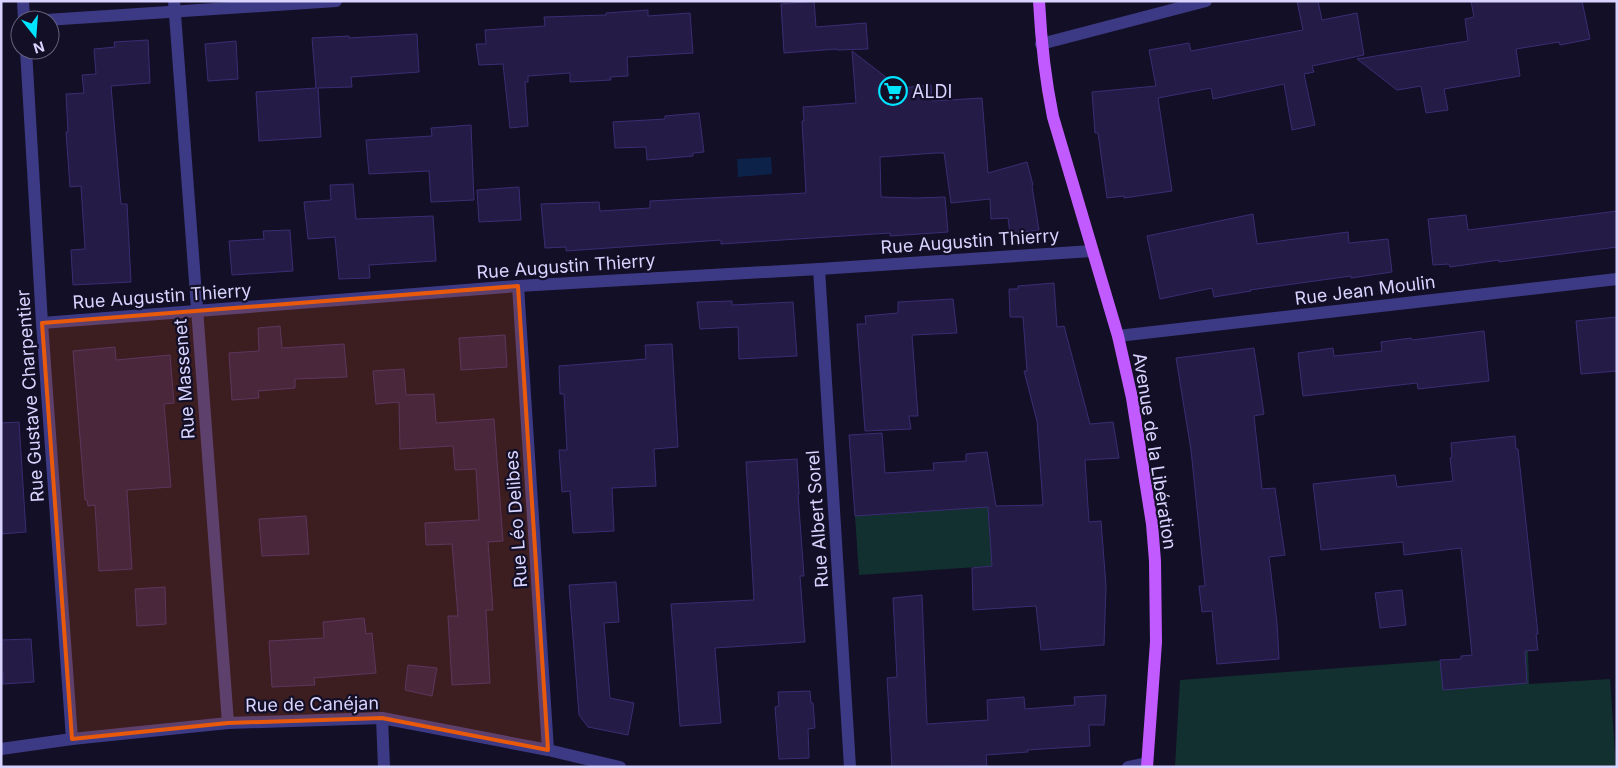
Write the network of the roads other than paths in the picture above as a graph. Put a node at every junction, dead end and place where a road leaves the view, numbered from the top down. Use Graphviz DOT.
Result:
graph roads {
  1 [pos="336,1"];
  2 [pos="1039,1"];
  3 [pos="1206,1"];
  4 [pos="174,6"];
  5 [pos="60,18"];
  6 [pos="1041,44"];
  7 [pos="27,60"];
  8 [pos="1092,251"];
  9 [pos="819,269"];
  10 [pos="1617,279"];
  11 [pos="518,286"];
  12 [pos="196,312"];
  13 [pos="42,323"];
  14 [pos="1118,336"];
  15 [pos="382,718"];
  16 [pos="228,723"];
  17 [pos="72,739"];
  18 [pos="1,749"];
  19 [pos="548,750"];
  20 [pos="1147,765"];
  21 [pos="384,767"];
  22 [pos="620,767"];
  23 [pos="850,767"];
  24 [pos="1128,767"];
  1 -- 4 [label="street"];
  2 -- 6 [label="main road, Avenue de la Libération"];
  3 -- 6 [label="street"];
  4 -- 5 [label="street"];
  4 -- 12 [label="street, Rue Massenet"];
  6 -- 8 [label="main road, Avenue de la Libération"];
  7 -- 13 [label="street, Rue Gustave Charpentier"];
  8 -- 9 [label="street, Rue Augustin Thierry"];
  8 -- 14 [label="main road, Avenue de la Libération"];
  9 -- 11 [label="street, Rue Augustin Thierry"];
  9 -- 23 [label="street, Rue Albert Sorel"];
  10 -- 14 [label="street, Rue Jean Moulin"];
  11 -- 12 [label="street, Rue Augustin Thierry"];
  11 -- 19 [label="street, Rue Léo Delibes"];
  12 -- 13 [label="street, Rue Augustin Thierry"];
  12 -- 16 [label="street, Rue Massenet"];
  13 -- 17 [label="street, Rue Gustave Charpentier"];
  14 -- 20 [label="main road, Avenue de la Libération"];
  15 -- 16 [label="street, Rue de Canéjan"];
  15 -- 19 [label="street, Rue de Canéjan"];
  15 -- 21 [label="street"];
  16 -- 17 [label="street, Rue de Canéjan"];
  17 -- 18 [label="street, Rue de Canéjan"];
  19 -- 22 [label="street, Rue de Canéjan"];
  20 -- 24 [label="street"];
}
